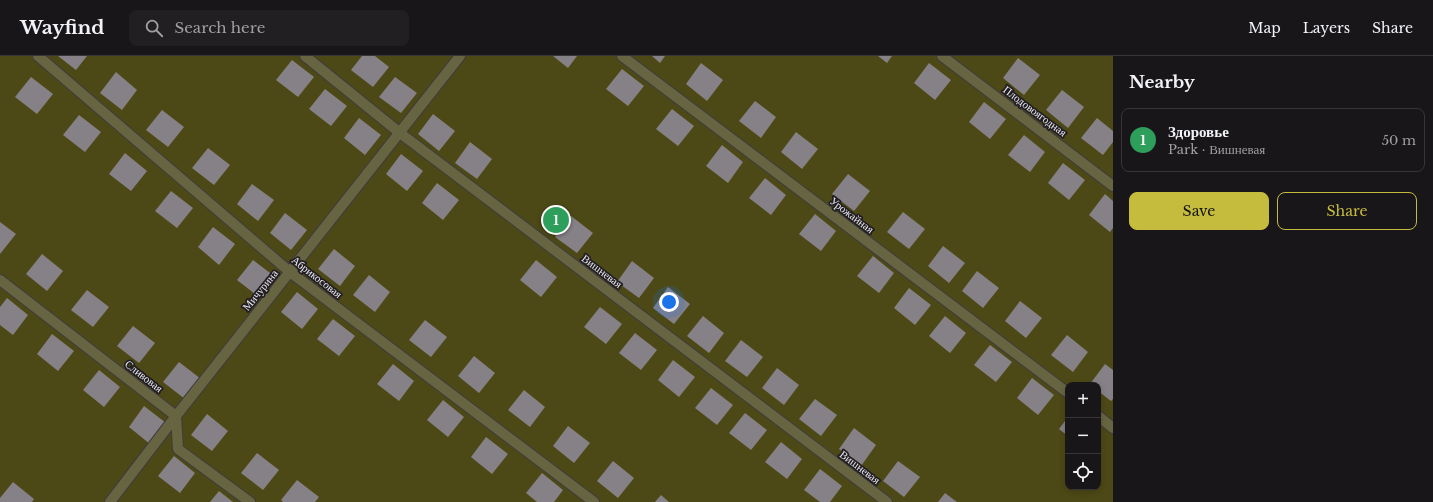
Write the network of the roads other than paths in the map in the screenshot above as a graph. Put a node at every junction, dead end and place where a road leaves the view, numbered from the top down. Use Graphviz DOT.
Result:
graph roads {
  1 [pos="38,56"];
  2 [pos="305,56"];
  3 [pos="460,56"];
  4 [pos="622,56"];
  5 [pos="942,56"];
  6 [pos="400,134"];
  7 [pos="1113,186"];
  8 [pos="290,272"];
  9 [pos="0,280"];
  10 [pos="1065,391"];
  11 [pos="176,416"];
  12 [pos="1100,418"];
  13 [pos="1113,428"];
  14 [pos="110,502"];
  15 [pos="250,502"];
  16 [pos="594,502"];
  17 [pos="887,502"];
  1 -- 8 [label="street, Абрикосовая"];
  2 -- 6 [label="street, Вишневая"];
  3 -- 6 [label="street, Мичурина"];
  4 -- 10 [label="street, Урожайная"];
  5 -- 7 [label="street, Плодовоягодная"];
  6 -- 8 [label="street, Мичурина"];
  6 -- 17 [label="street, Вишневая"];
  8 -- 11 [label="street, Мичурина"];
  8 -- 16 [label="street, Абрикосовая"];
  9 -- 11 [label="street, Сливовая"];
  11 -- 14 [label="street, Мичурина"];
  11 -- 15 [label="street"];
  12 -- 13 [label="street"];
}
